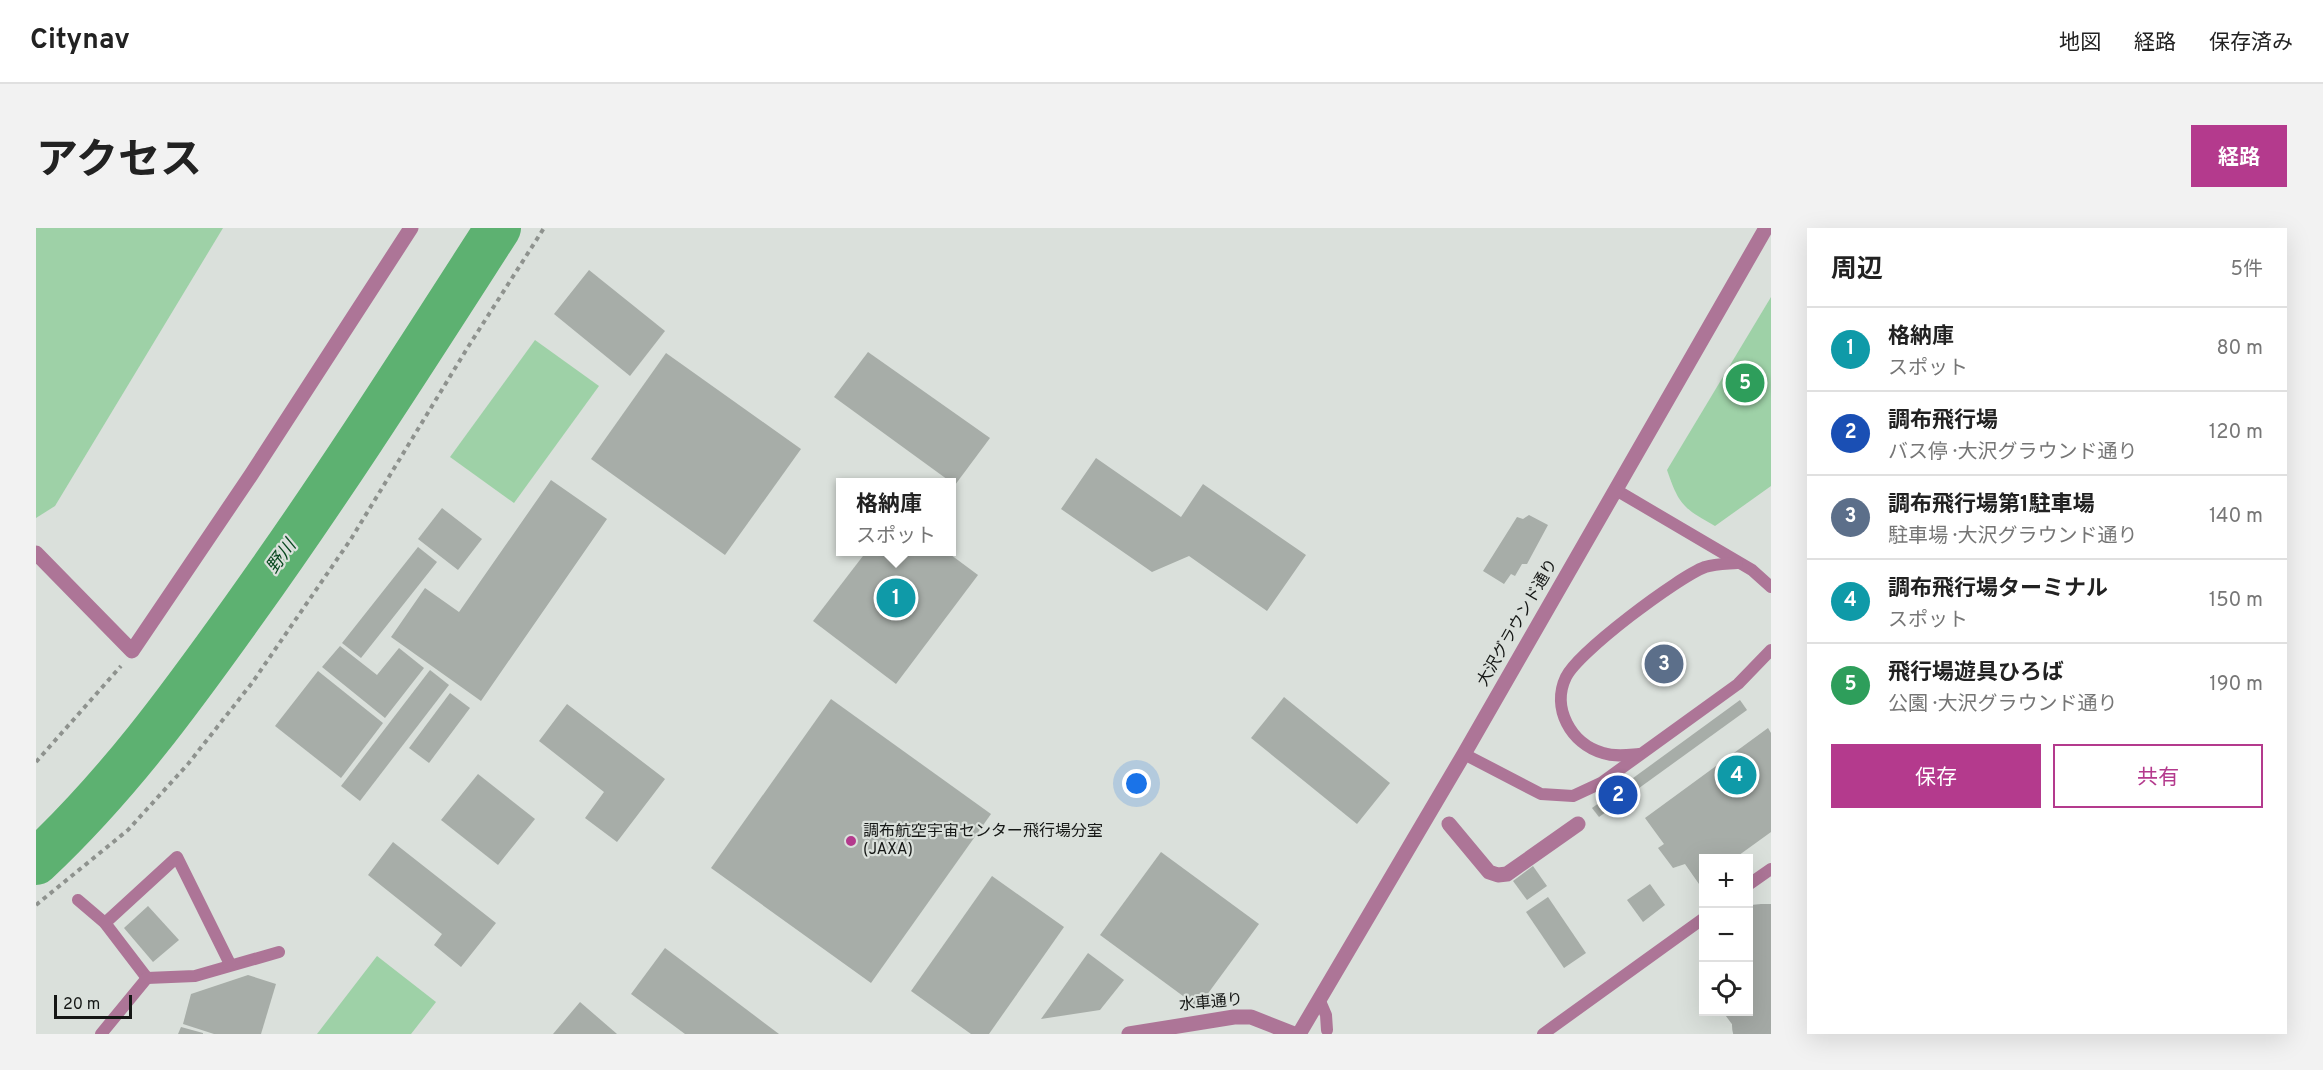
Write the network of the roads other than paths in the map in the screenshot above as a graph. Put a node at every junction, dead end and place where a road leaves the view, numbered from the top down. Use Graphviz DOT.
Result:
graph roads {
  1 [pos="411,228"];
  2 [pos="1766,228"];
  3 [pos="1616,490"];
  4 [pos="36,553"];
  5 [pos="1737,563"];
  6 [pos="1771,587"];
  7 [pos="1771,650"];
  8 [pos="1464,754"];
  9 [pos="1641,754"];
  10 [pos="1449,824"];
  11 [pos="1578,824"];
  12 [pos="1771,869"];
  13 [pos="1753,882"];
  14 [pos="78,900"];
  15 [pos="1699,922"];
  16 [pos="105,923"];
  17 [pos="279,952"];
  18 [pos="230,964"];
  19 [pos="147,978"];
  20 [pos="1320,1001"];
  21 [pos="1327,1030"];
  22 [pos="101,1034"];
  23 [pos="1129,1034"];
  24 [pos="1294,1034"];
  25 [pos="1299,1034"];
  26 [pos="1543,1034"];
  1 -- 4 [label="street"];
  2 -- 3 [label="street, 大沢グラウンド通り"];
  3 -- 5 [label="lane"];
  3 -- 8 [label="street, 大沢グラウンド通り"];
  5 -- 6 [label="lane"];
  5 -- 9 [label="lane"];
  7 -- 9 [label="lane"];
  8 -- 9 [label="lane"];
  8 -- 20 [label="street, 大沢グラウンド通り"];
  10 -- 11 [label="street"];
  12 -- 13 [label="lane"];
  14 -- 16 [label="lane"];
  15 -- 26 [label="lane"];
  16 -- 18 [label="lane"];
  16 -- 19 [label="lane"];
  17 -- 18 [label="lane"];
  18 -- 19 [label="lane"];
  19 -- 22 [label="lane"];
  20 -- 21 [label="lane"];
  20 -- 25 [label="street, 大沢グラウンド通り"];
  23 -- 24 [label="street, 水車通り"];
}
